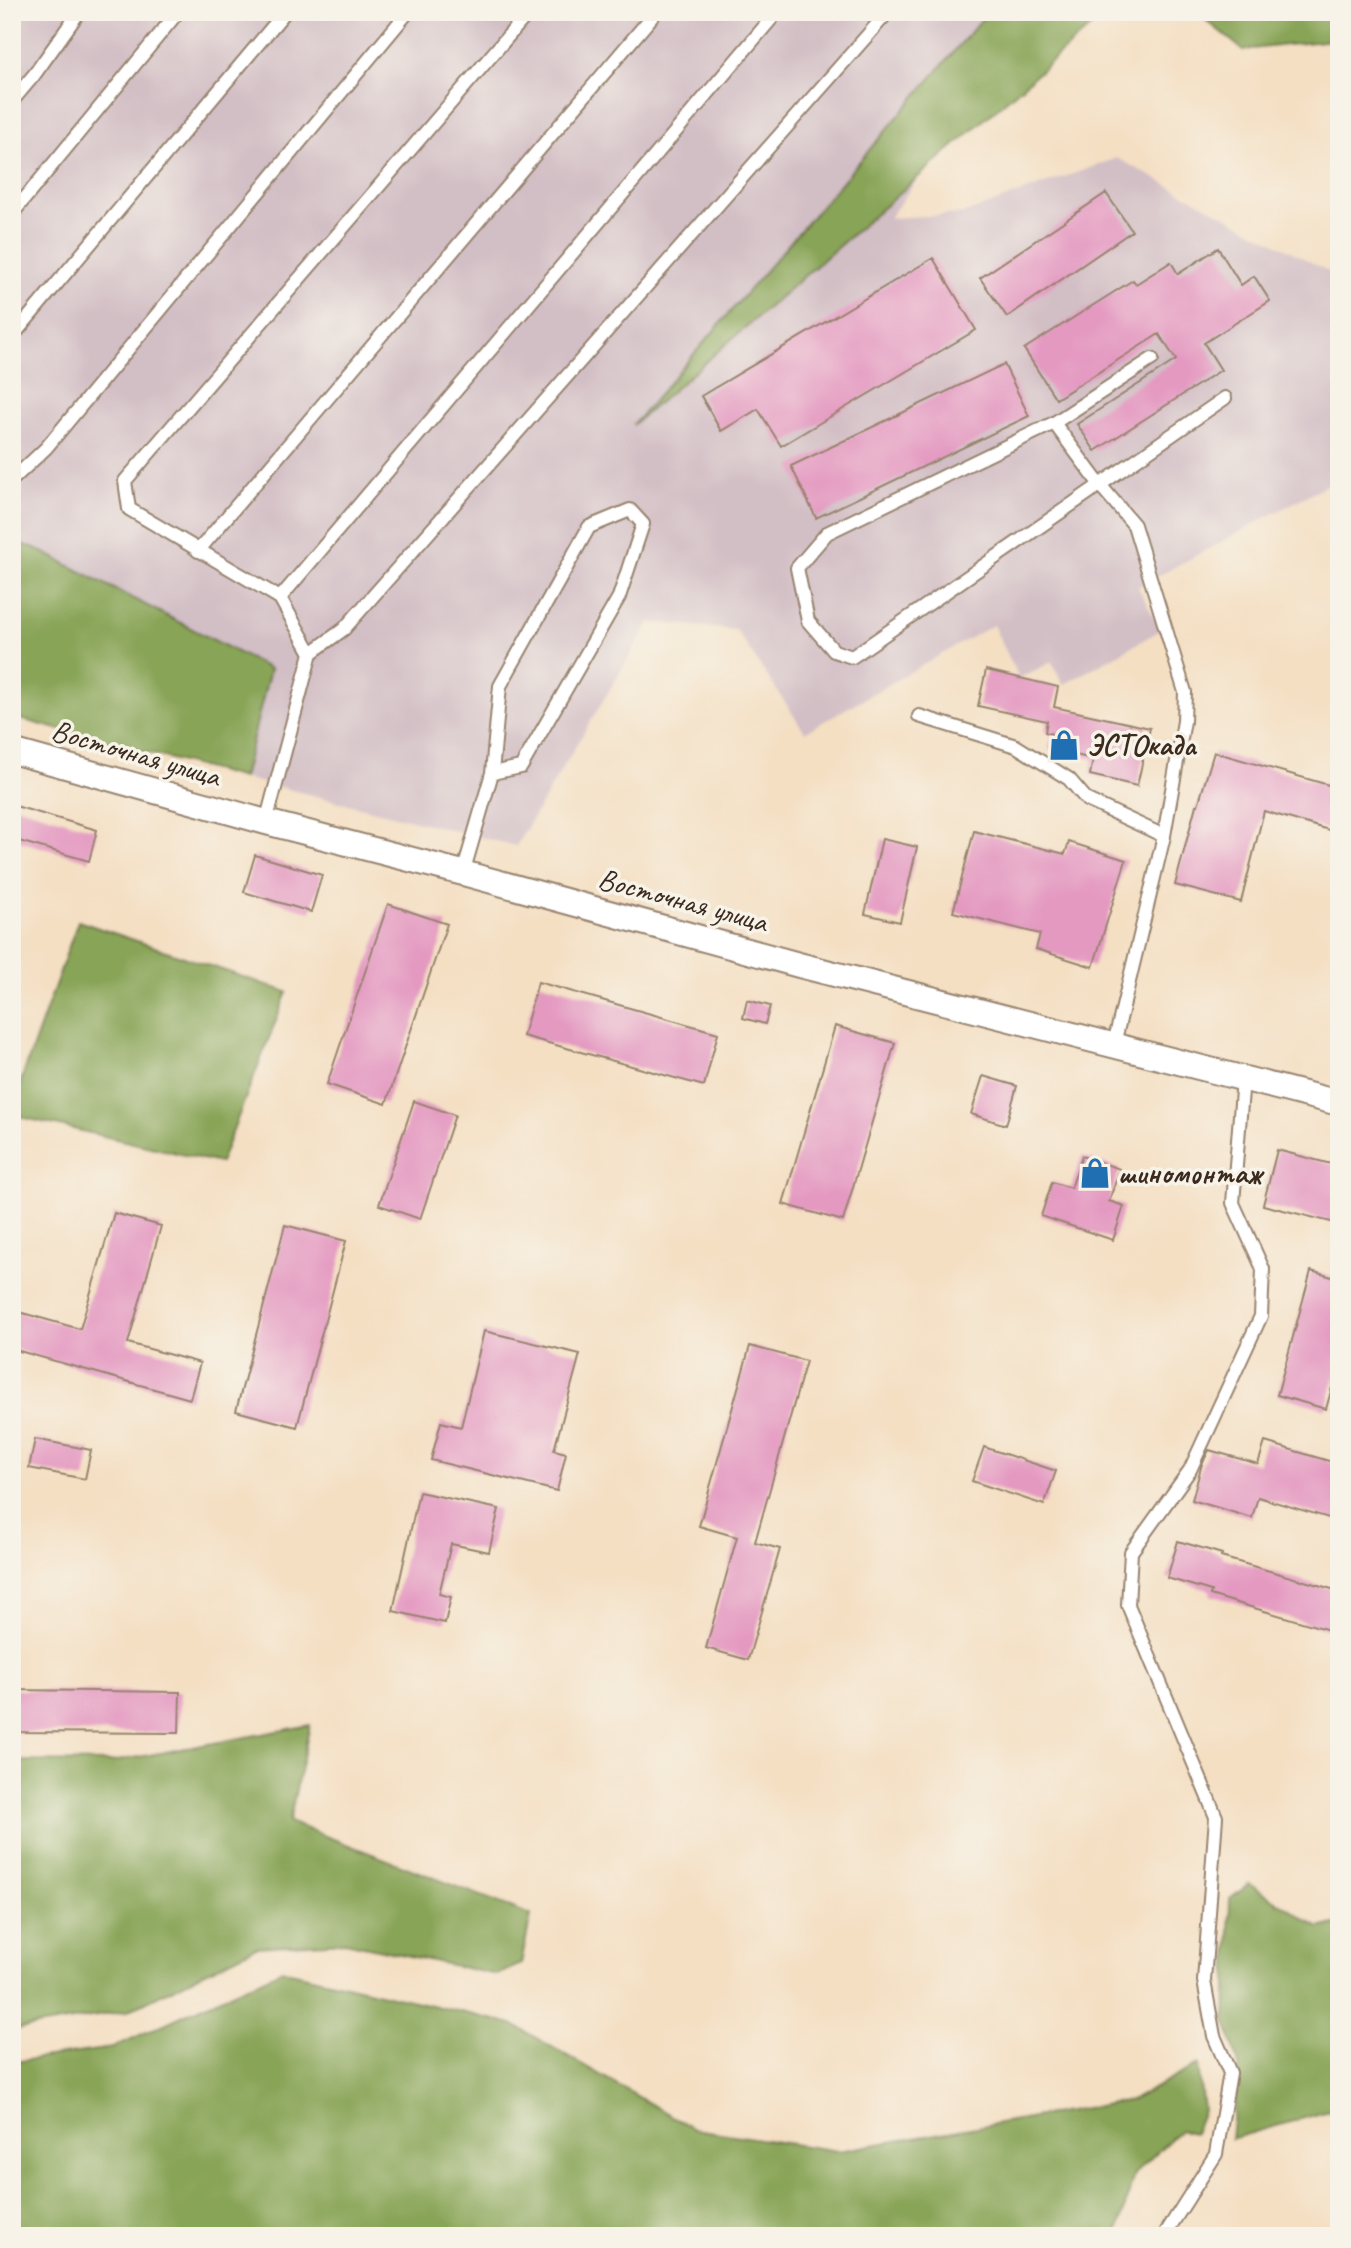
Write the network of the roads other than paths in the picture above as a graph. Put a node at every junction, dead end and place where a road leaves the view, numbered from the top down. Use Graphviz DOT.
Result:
graph roads {
  1 [pos="79,12"];
  2 [pos="178,12"];
  3 [pos="285,12"];
  4 [pos="408,12"];
  5 [pos="528,12"];
  6 [pos="656,12"];
  7 [pos="777,12"];
  8 [pos="888,12"];
  9 [pos="12,101"];
  10 [pos="12,215"];
  11 [pos="12,337"];
  12 [pos="1152,359"];
  13 [pos="1225,398"];
  14 [pos="1054,423"];
  15 [pos="12,480"];
  16 [pos="1100,485"];
  17 [pos="198,551"];
  18 [pos="280,598"];
  19 [pos="311,653"];
  20 [pos="919,716"];
  21 [pos="12,751"];
  22 [pos="492,773"];
  23 [pos="266,822"];
  24 [pos="1164,836"];
  25 [pos="463,873"];
  26 [pos="1114,1044"];
  27 [pos="1243,1078"];
  28 [pos="1339,1103"];
  29 [pos="1164,2236"];
  1 -- 9 [label="lane"];
  2 -- 10 [label="lane"];
  3 -- 11 [label="lane"];
  4 -- 15 [label="lane"];
  5 -- 17 [label="lane"];
  6 -- 17 [label="lane"];
  7 -- 18 [label="lane"];
  8 -- 19 [label="lane"];
  12 -- 14 [label="lane"];
  13 -- 16 [label="lane"];
  14 -- 16 [label="lane"];
  14 -- 16 [label="lane"];
  16 -- 24 [label="lane"];
  17 -- 18 [label="lane"];
  18 -- 19 [label="lane"];
  19 -- 23 [label="lane"];
  20 -- 24 [label="lane"];
  21 -- 23 [label="street, Восточная улица"];
  22 -- 22 [label="lane"];
  22 -- 25 [label="lane"];
  23 -- 25 [label="street, Восточная улица"];
  24 -- 26 [label="lane"];
  25 -- 26 [label="street, Восточная улица"];
  26 -- 27 [label="street, Восточная улица"];
  27 -- 28 [label="street, Восточная улица"];
  27 -- 29 [label="lane"];
}
